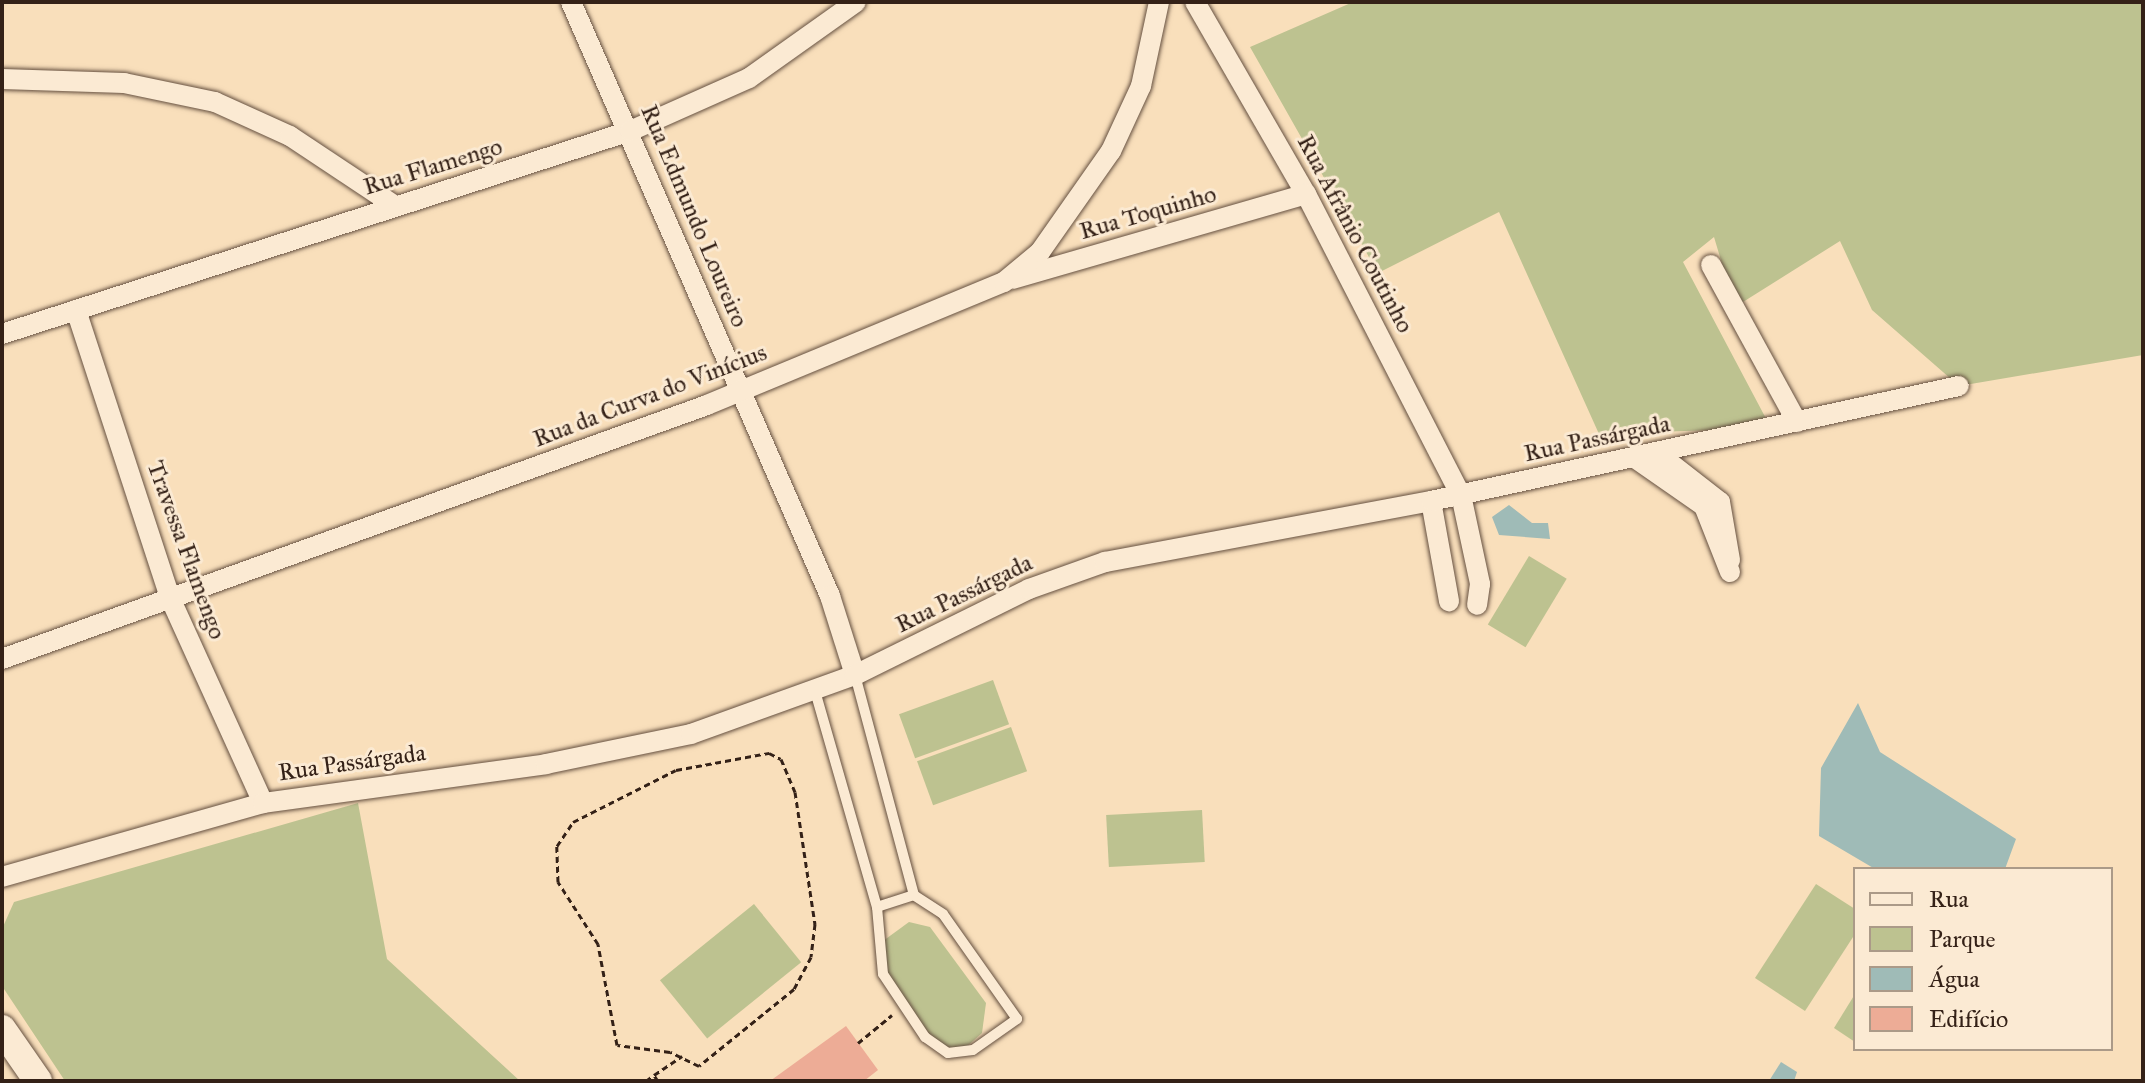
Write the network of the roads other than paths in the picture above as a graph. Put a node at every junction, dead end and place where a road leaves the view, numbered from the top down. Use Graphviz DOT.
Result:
graph roads {
  1 [pos="571,2"];
  2 [pos="856,2"];
  3 [pos="1159,2"];
  4 [pos="1195,2"];
  5 [pos="2,79"];
  6 [pos="630,131"];
  7 [pos="1306,194"];
  8 [pos="394,205"];
  9 [pos="1711,265"];
  10 [pos="1004,282"];
  11 [pos="76,310"];
  12 [pos="2,334"];
  13 [pos="1959,386"];
  14 [pos="741,391"];
  15 [pos="1797,422"];
  16 [pos="1657,453"];
  17 [pos="1635,458"];
  18 [pos="1461,495"];
  19 [pos="1431,501"];
  20 [pos="171,600"];
  21 [pos="1449,601"];
  22 [pos="1477,605"];
  23 [pos="2,659"];
  24 [pos="855,675"];
  25 [pos="815,691"];
  26 [pos="263,803"];
  27 [pos="2,877"];
  28 [pos="914,895"];
  29 [pos="877,907"];
  30 [pos="2,1029"];
  31 [pos="38,1081"];
  1 -- 6 [label="street, Rua Edmundo Loureiro"];
  2 -- 6 [label="street, Rua Flamengo"];
  3 -- 10 [label="street, Rua da Curva do Vinícius"];
  4 -- 7 [label="street, Rua Afrânio Coutinho"];
  5 -- 8 [label="street"];
  6 -- 8 [label="street, Rua Flamengo"];
  6 -- 14 [label="street, Rua Edmundo Loureiro"];
  7 -- 10 [label="street, Rua Toquinho"];
  7 -- 18 [label="street, Rua Afrânio Coutinho"];
  8 -- 11 [label="street, Rua Flamengo"];
  9 -- 15 [label="street"];
  10 -- 14 [label="street, Rua da Curva do Vinícius"];
  11 -- 12 [label="street, Rua Flamengo"];
  11 -- 20 [label="street, Travessa Flamengo"];
  13 -- 15 [label="street, Rua Passárgada"];
  14 -- 20 [label="street, Rua da Curva do Vinícius"];
  14 -- 24 [label="street, Rua Edmundo Loureiro"];
  15 -- 16 [label="street, Rua Passárgada"];
  16 -- 17 [label="street, Rua Passárgada"];
  16 -- 17 [label="street"];
  17 -- 18 [label="street, Rua Passárgada"];
  18 -- 19 [label="street, Rua Passárgada"];
  18 -- 22 [label="street, Rua Afrânio Coutinho"];
  19 -- 21 [label="street"];
  19 -- 24 [label="street, Rua Passárgada"];
  20 -- 23 [label="street, Rua da Curva do Vinícius"];
  20 -- 26 [label="street, Travessa Flamengo"];
  24 -- 25 [label="street, Rua Passárgada"];
  24 -- 28 [label="lane"];
  25 -- 26 [label="street, Rua Passárgada"];
  25 -- 29 [label="lane"];
  26 -- 27 [label="street, Rua Passárgada"];
  28 -- 29 [label="lane"];
  28 -- 29 [label="lane"];
  30 -- 31 [label="main road"];
}
